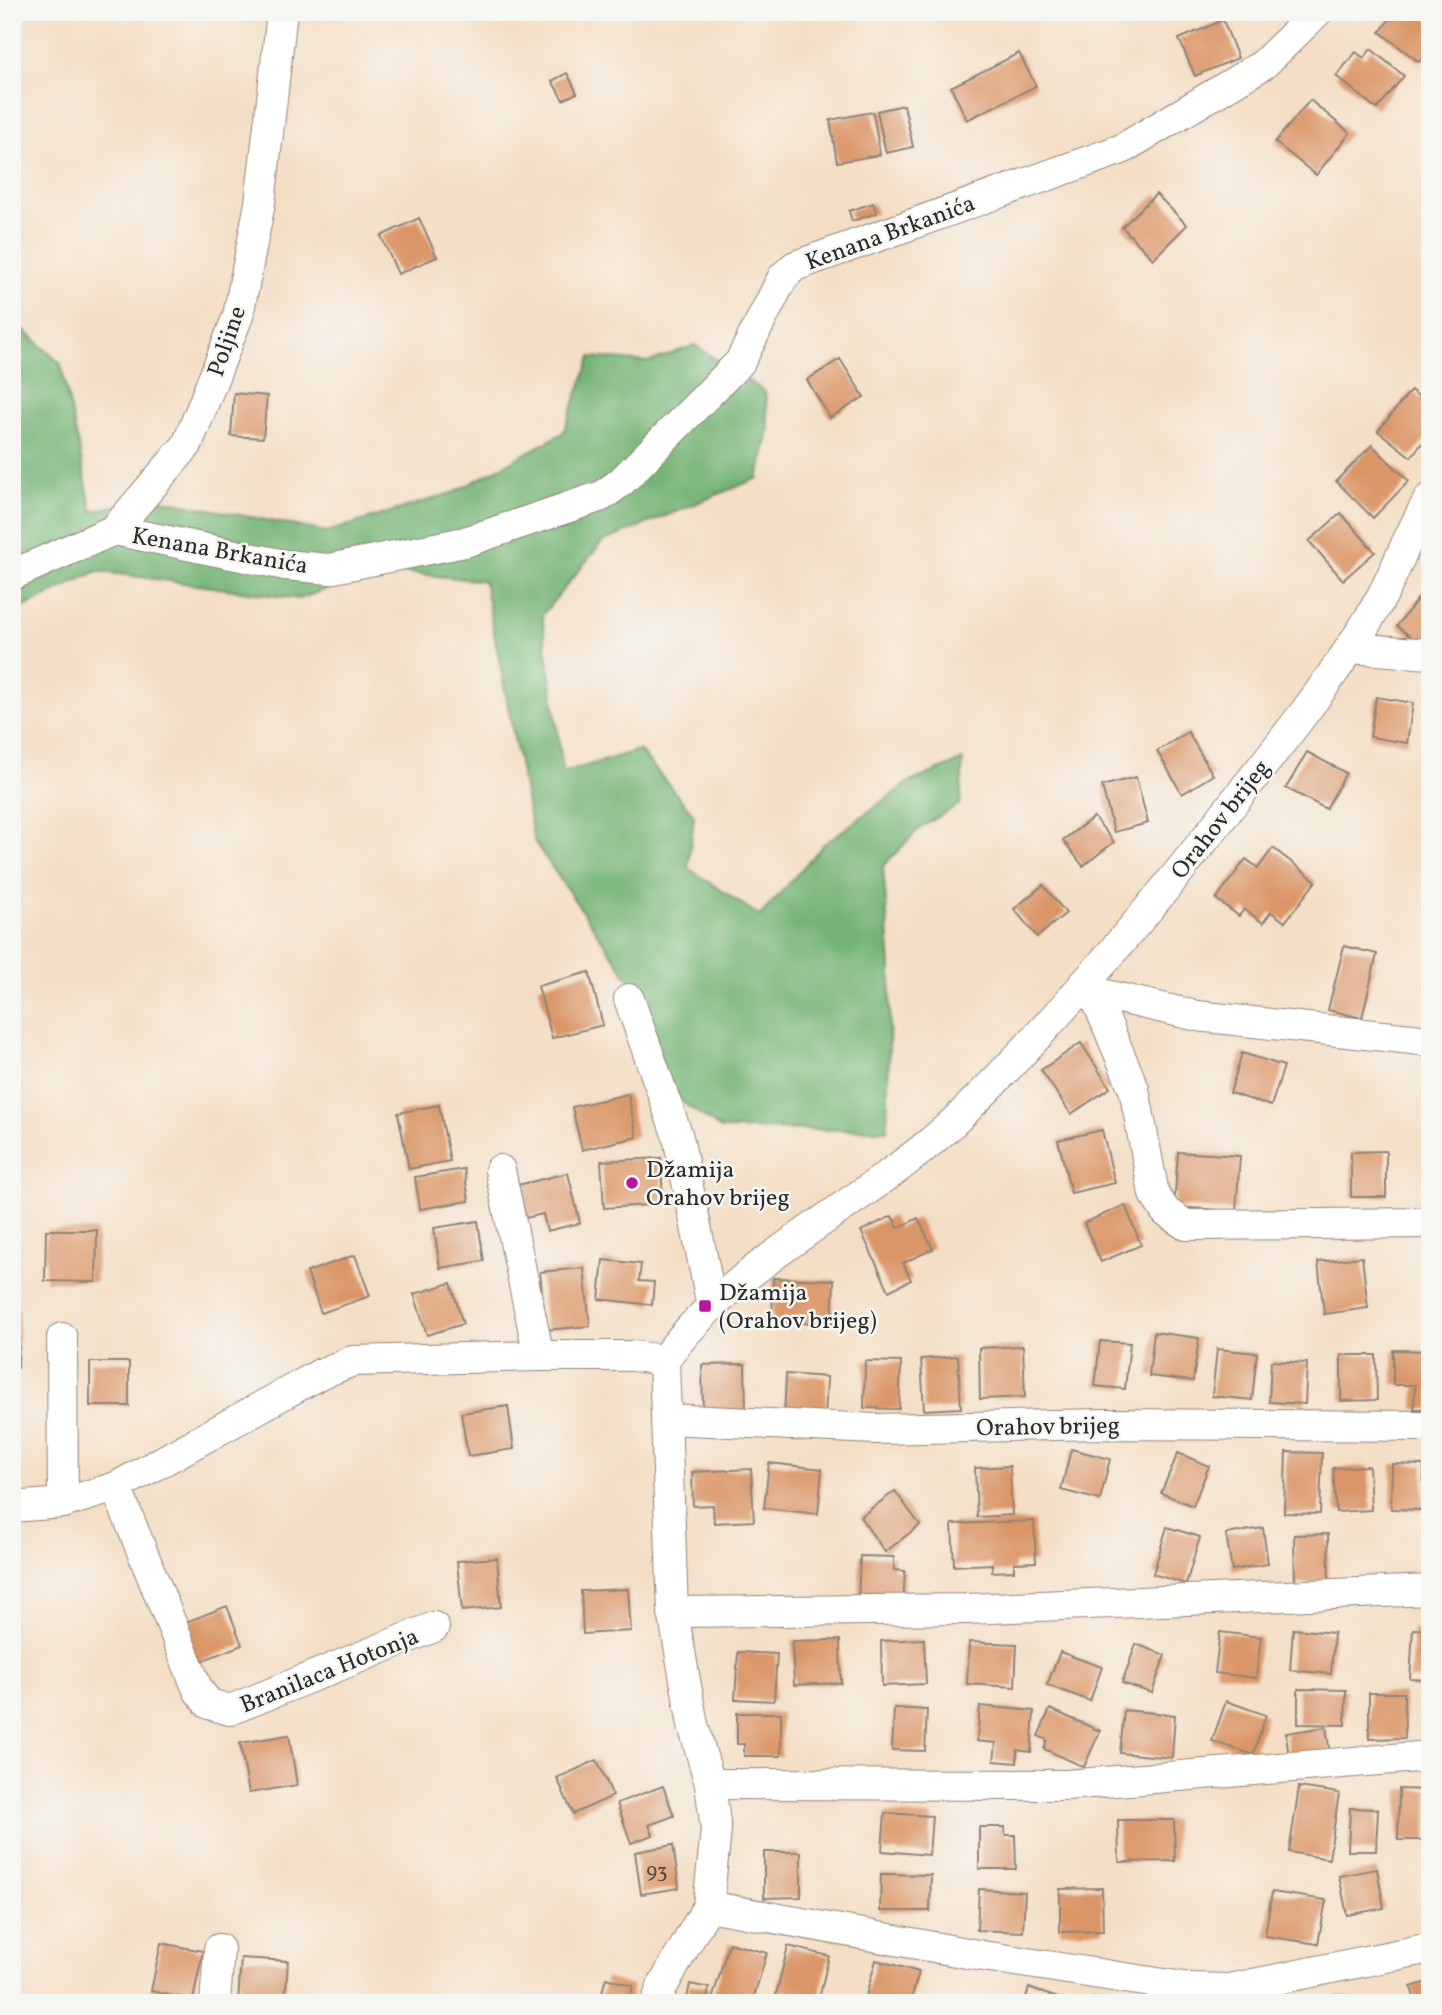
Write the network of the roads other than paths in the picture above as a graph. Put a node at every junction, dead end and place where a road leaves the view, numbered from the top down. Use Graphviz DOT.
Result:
graph roads {
  1 [pos="282,12"];
  2 [pos="1317,12"];
  3 [pos="1430,498"];
  4 [pos="114,530"];
  5 [pos="12,575"];
  6 [pos="1350,648"];
  7 [pos="1430,654"];
  8 [pos="1083,985"];
  9 [pos="629,999"];
  10 [pos="1430,1041"];
  11 [pos="500,1170"];
  12 [pos="1430,1223"];
  13 [pos="712,1306"];
  14 [pos="62,1338"];
  15 [pos="539,1356"];
  16 [pos="664,1360"];
  17 [pos="667,1419"];
  18 [pos="1430,1426"];
  19 [pos="116,1487"];
  20 [pos="63,1503"];
  21 [pos="12,1507"];
  22 [pos="1430,1590"];
  23 [pos="673,1612"];
  24 [pos="434,1627"];
  25 [pos="1430,1756"];
  26 [pos="710,1783"];
  27 [pos="708,1906"];
  28 [pos="1430,1948"];
  29 [pos="219,1949"];
  30 [pos="215,2003"];
  31 [pos="656,2003"];
  1 -- 4 [label="street, Poljine"];
  2 -- 4 [label="street, Kenana Brkanića"];
  3 -- 6 [label="street, Orahov brijeg"];
  4 -- 5 [label="street, Poljine"];
  6 -- 7 [label="street"];
  6 -- 8 [label="street, Orahov brijeg"];
  8 -- 10 [label="street"];
  8 -- 12 [label="street"];
  8 -- 13 [label="street, Orahov brijeg"];
  9 -- 13 [label="street"];
  11 -- 15 [label="street"];
  13 -- 16 [label="street, Orahov brijeg"];
  14 -- 20 [label="street"];
  15 -- 16 [label="street"];
  15 -- 19 [label="street"];
  16 -- 17 [label="street"];
  17 -- 18 [label="street, Orahov brijeg"];
  17 -- 23 [label="street"];
  19 -- 20 [label="street"];
  19 -- 24 [label="street, Branilaca Hotonja"];
  20 -- 21 [label="street"];
  22 -- 23 [label="street"];
  23 -- 26 [label="street"];
  25 -- 26 [label="street"];
  26 -- 27 [label="street"];
  27 -- 28 [label="street"];
  27 -- 31 [label="street"];
  29 -- 30 [label="street"];
}
